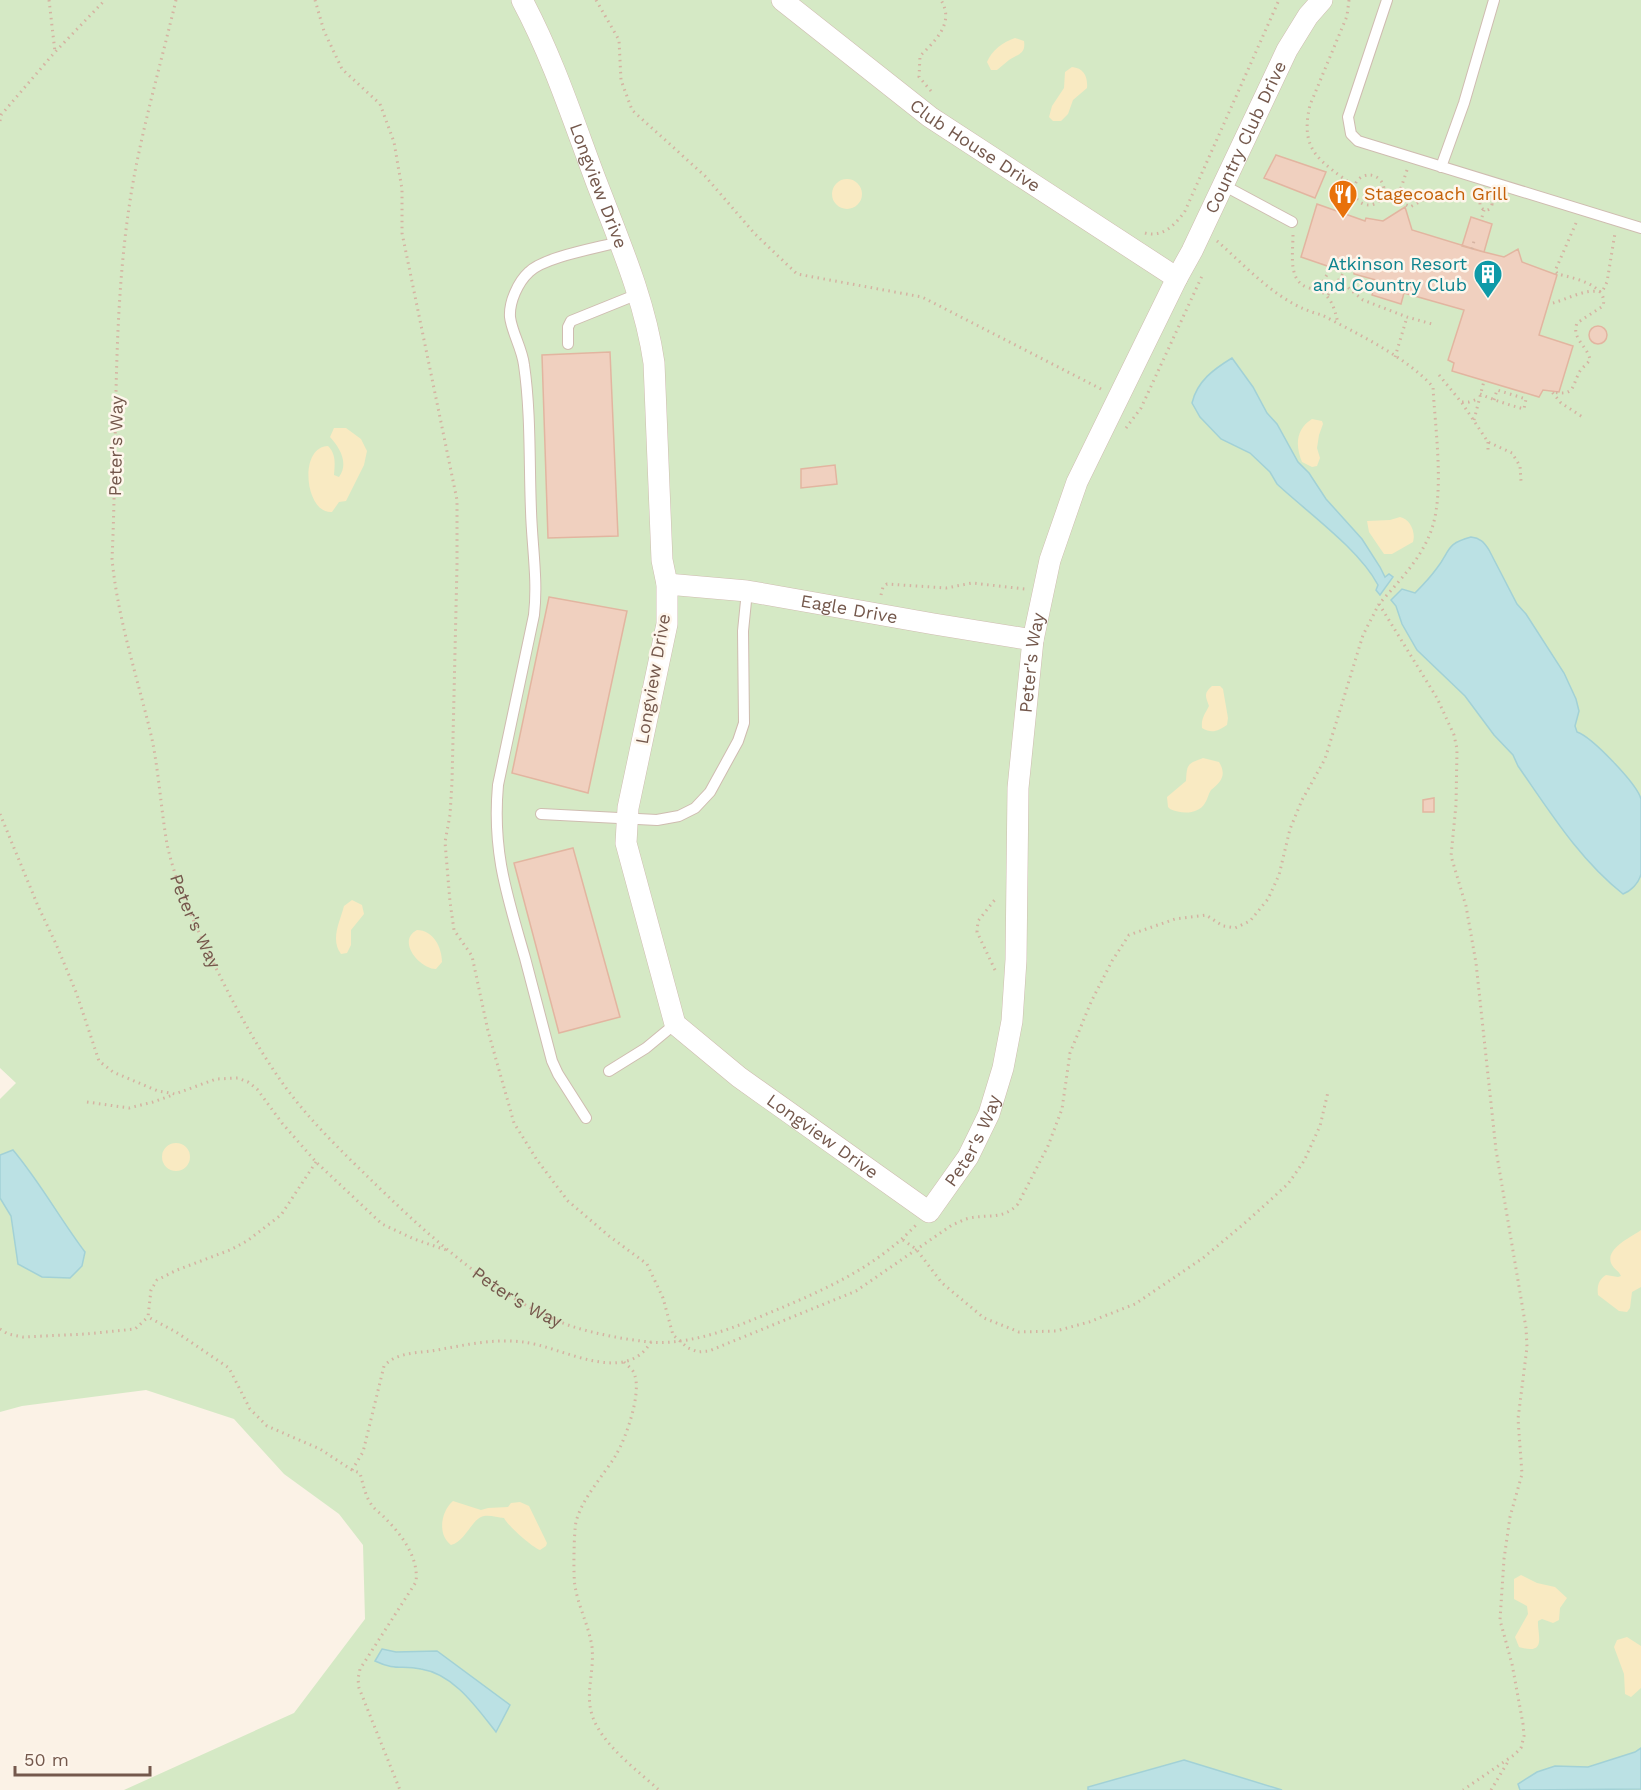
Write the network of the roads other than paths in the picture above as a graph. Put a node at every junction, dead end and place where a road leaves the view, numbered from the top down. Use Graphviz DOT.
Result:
graph roads {
  1 [pos="522,0"];
  2 [pos="782,0"];
  3 [pos="1322,0"];
  4 [pos="1387,0"];
  5 [pos="1494,0"];
  6 [pos="1441,167"];
  7 [pos="1223,184"];
  8 [pos="1292,222"];
  9 [pos="1641,228"];
  10 [pos="619,242"];
  11 [pos="1177,278"];
  12 [pos="638,294"];
  13 [pos="568,344"];
  14 [pos="667,584"];
  15 [pos="747,591"];
  16 [pos="1033,640"];
  17 [pos="541,814"];
  18 [pos="627,818"];
  19 [pos="675,1024"];
  20 [pos="609,1071"];
  21 [pos="586,1118"];
  22 [pos="929,1212"];
  1 -- 10 [label="street, Longview Drive"];
  2 -- 11 [label="street, Club House Drive"];
  3 -- 7 [label="street, Country Club Drive"];
  4 -- 6 [label="lane"];
  5 -- 6 [label="lane"];
  6 -- 9 [label="lane"];
  7 -- 8 [label="lane"];
  7 -- 11 [label="street, Country Club Drive"];
  10 -- 12 [label="street, Longview Drive"];
  10 -- 21 [label="lane"];
  11 -- 16 [label="street, Peter's Way"];
  12 -- 13 [label="lane"];
  12 -- 14 [label="street, Longview Drive"];
  14 -- 15 [label="street, Eagle Drive"];
  14 -- 18 [label="street, Longview Drive"];
  15 -- 16 [label="street, Eagle Drive"];
  15 -- 18 [label="lane"];
  16 -- 22 [label="street, Peter's Way"];
  17 -- 18 [label="lane"];
  18 -- 19 [label="street, Longview Drive"];
  19 -- 20 [label="lane"];
  19 -- 22 [label="street, Longview Drive"];
}
